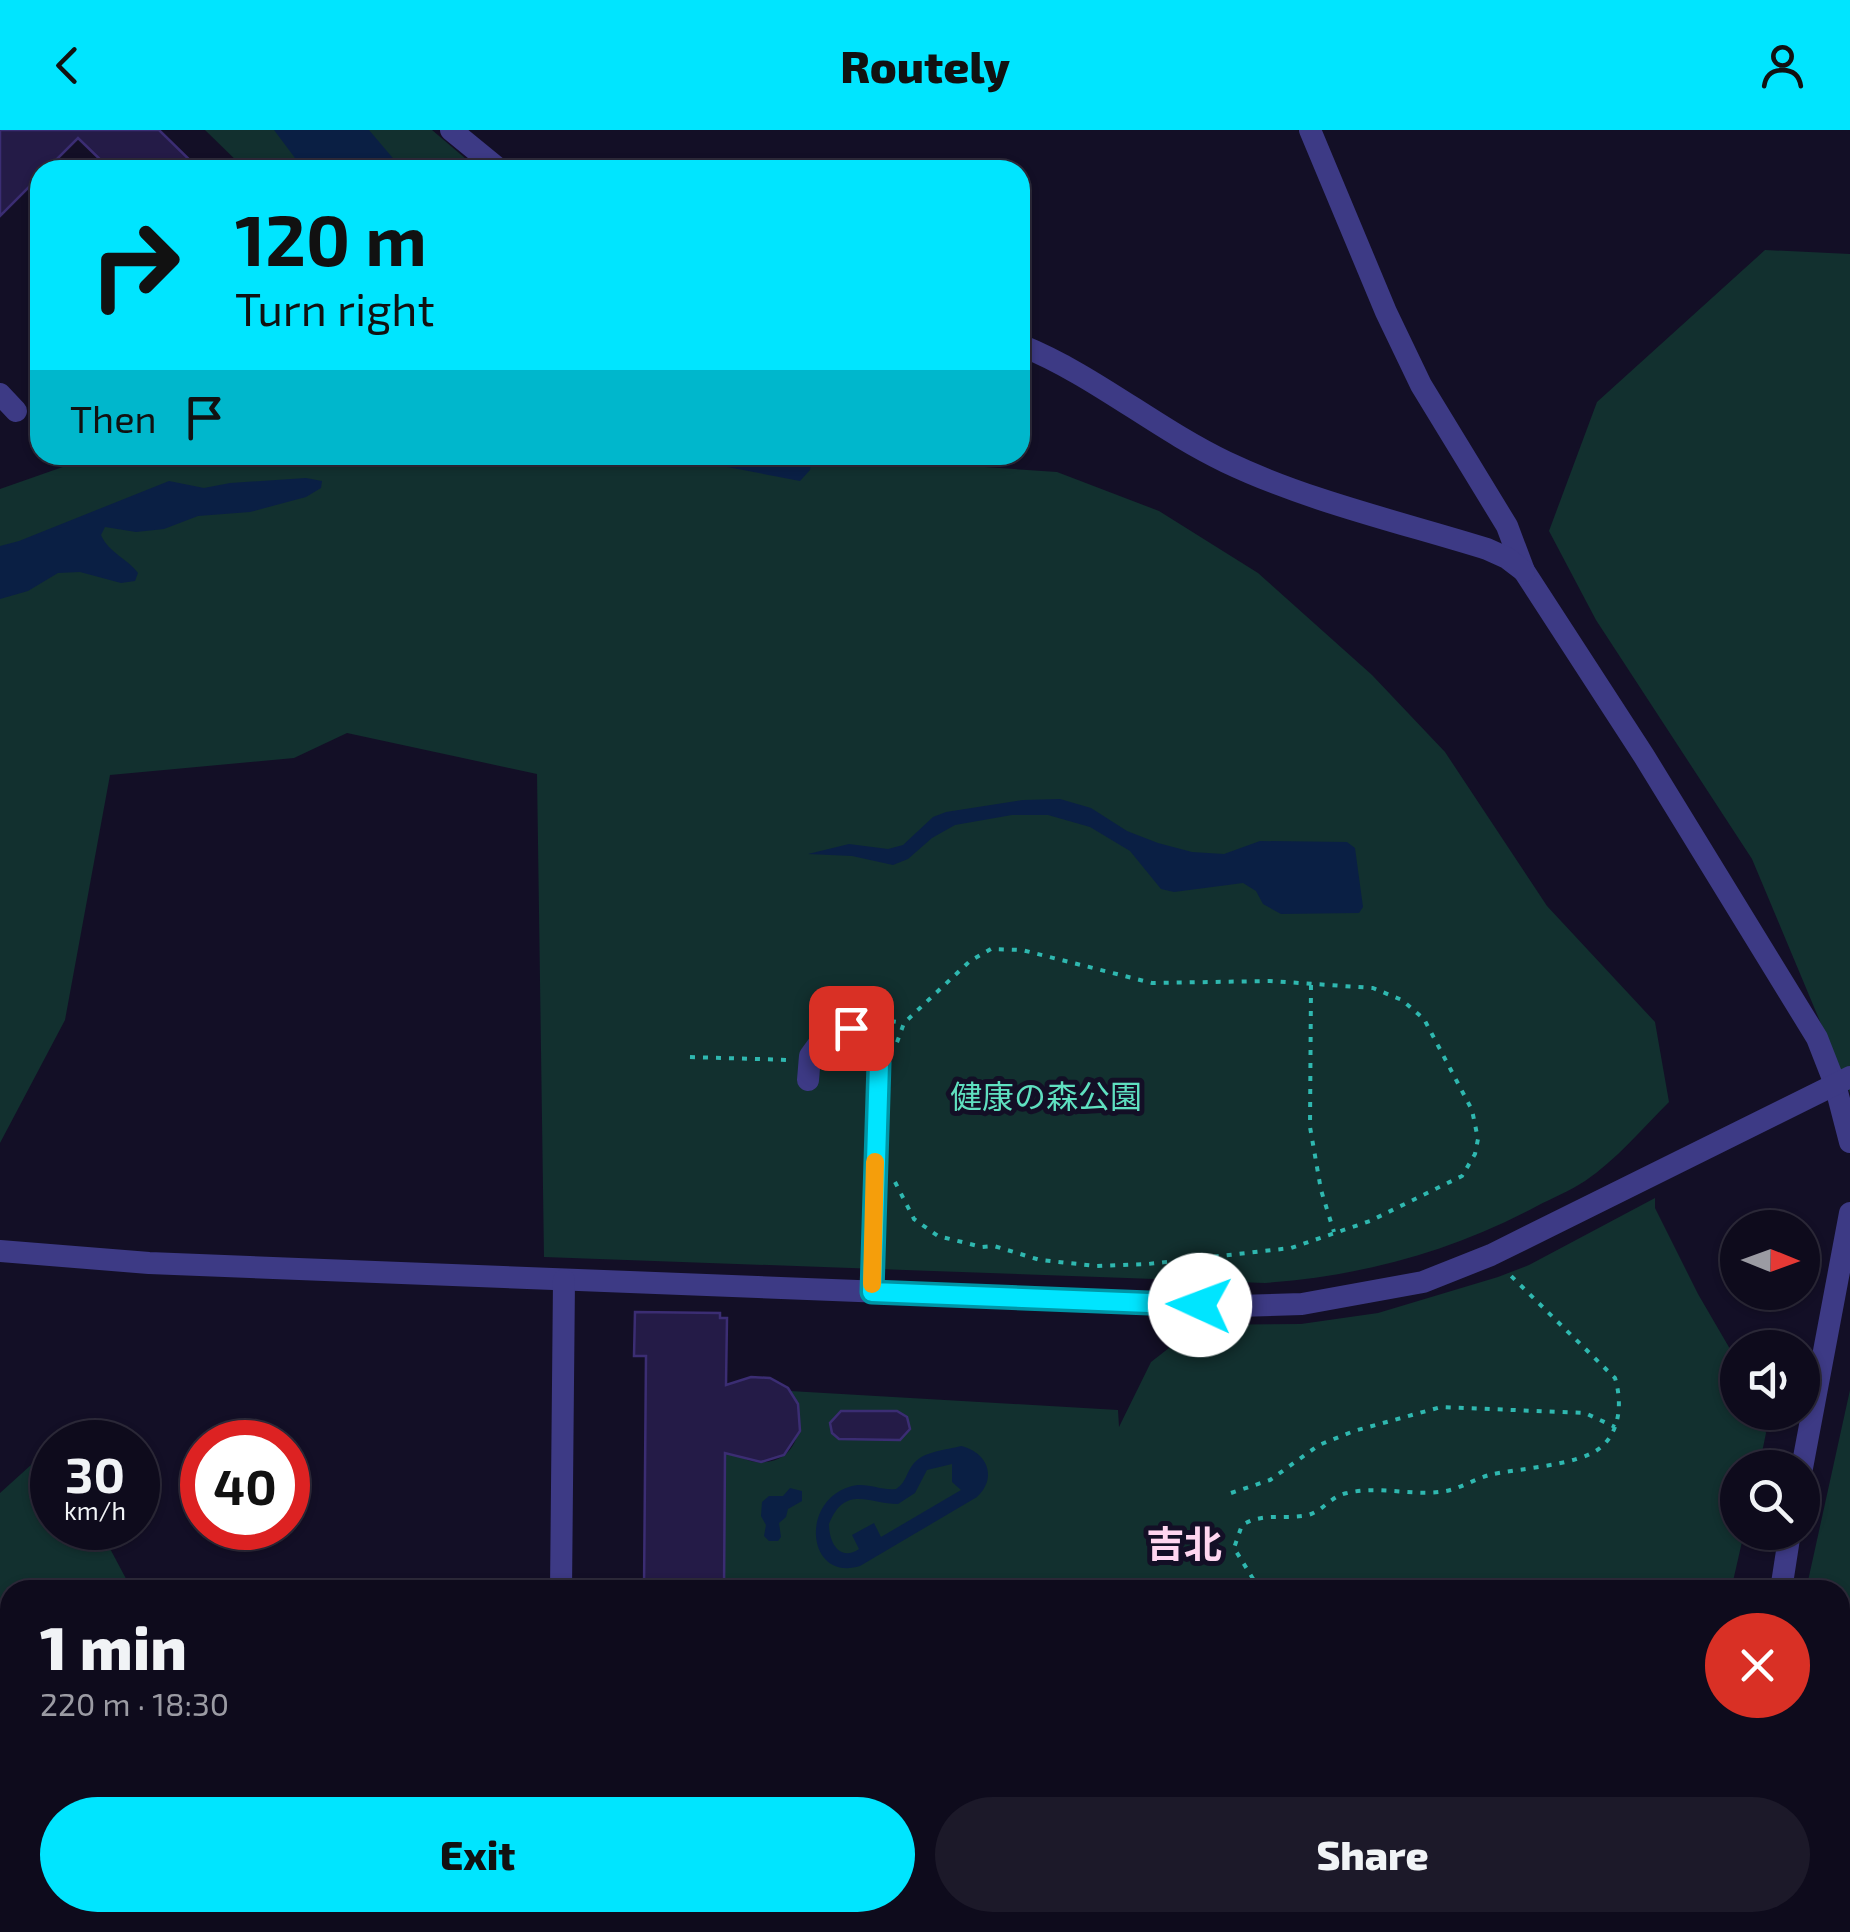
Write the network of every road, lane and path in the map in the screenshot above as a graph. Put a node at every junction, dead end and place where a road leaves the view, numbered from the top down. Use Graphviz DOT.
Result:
graph roads {
  1 [pos="451,130"];
  2 [pos="1310,130"];
  3 [pos="488,160"];
  4 [pos="1030,350"];
  5 [pos="1524,571"];
  6 [pos="1311,985"];
  7 [pos="904,1023"];
  8 [pos="884,1026"];
  9 [pos="893,1037"];
  10 [pos="896,1045"];
  11 [pos="897,1054"];
  12 [pos="690,1057"];
  13 [pos="799,1076"];
  14 [pos="1843,1080"];
  15 [pos="1850,1142"];
  16 [pos="894,1169"];
  17 [pos="1850,1213"];
  18 [pos="1334,1234"];
  19 [pos="0,1251"];
  20 [pos="1507,1272"];
  21 [pos="564,1280"];
  22 [pos="872,1292"];
  23 [pos="1616,1427"];
  24 [pos="1805,1450"];
  25 [pos="1231,1494"];
  26 [pos="1787,1550"];
  27 [pos="562,1580"];
  28 [pos="1254,1580"];
  29 [pos="1783,1580"];
  1 -- 3 [label="street"];
  2 -- 5 [label="street"];
  4 -- 5 [label="street"];
  5 -- 14 [label="street"];
  6 -- 7 [label="path"];
  6 -- 18 [label="path"];
  6 -- 18 [label="path"];
  7 -- 8 [label="path"];
  7 -- 10 [label="path"];
  9 -- 10 [label="path"];
  10 -- 11 [label="path"];
  12 -- 13 [label="path"];
  13 -- 22 [label="street"];
  14 -- 15 [label="street"];
  14 -- 22 [label="street"];
  16 -- 18 [label="path"];
  17 -- 24 [label="street"];
  19 -- 21 [label="street"];
  20 -- 23 [label="path"];
  21 -- 22 [label="street"];
  21 -- 27 [label="street"];
  23 -- 25 [label="path"];
  23 -- 28 [label="path"];
  26 -- 29 [label="street"];
}
